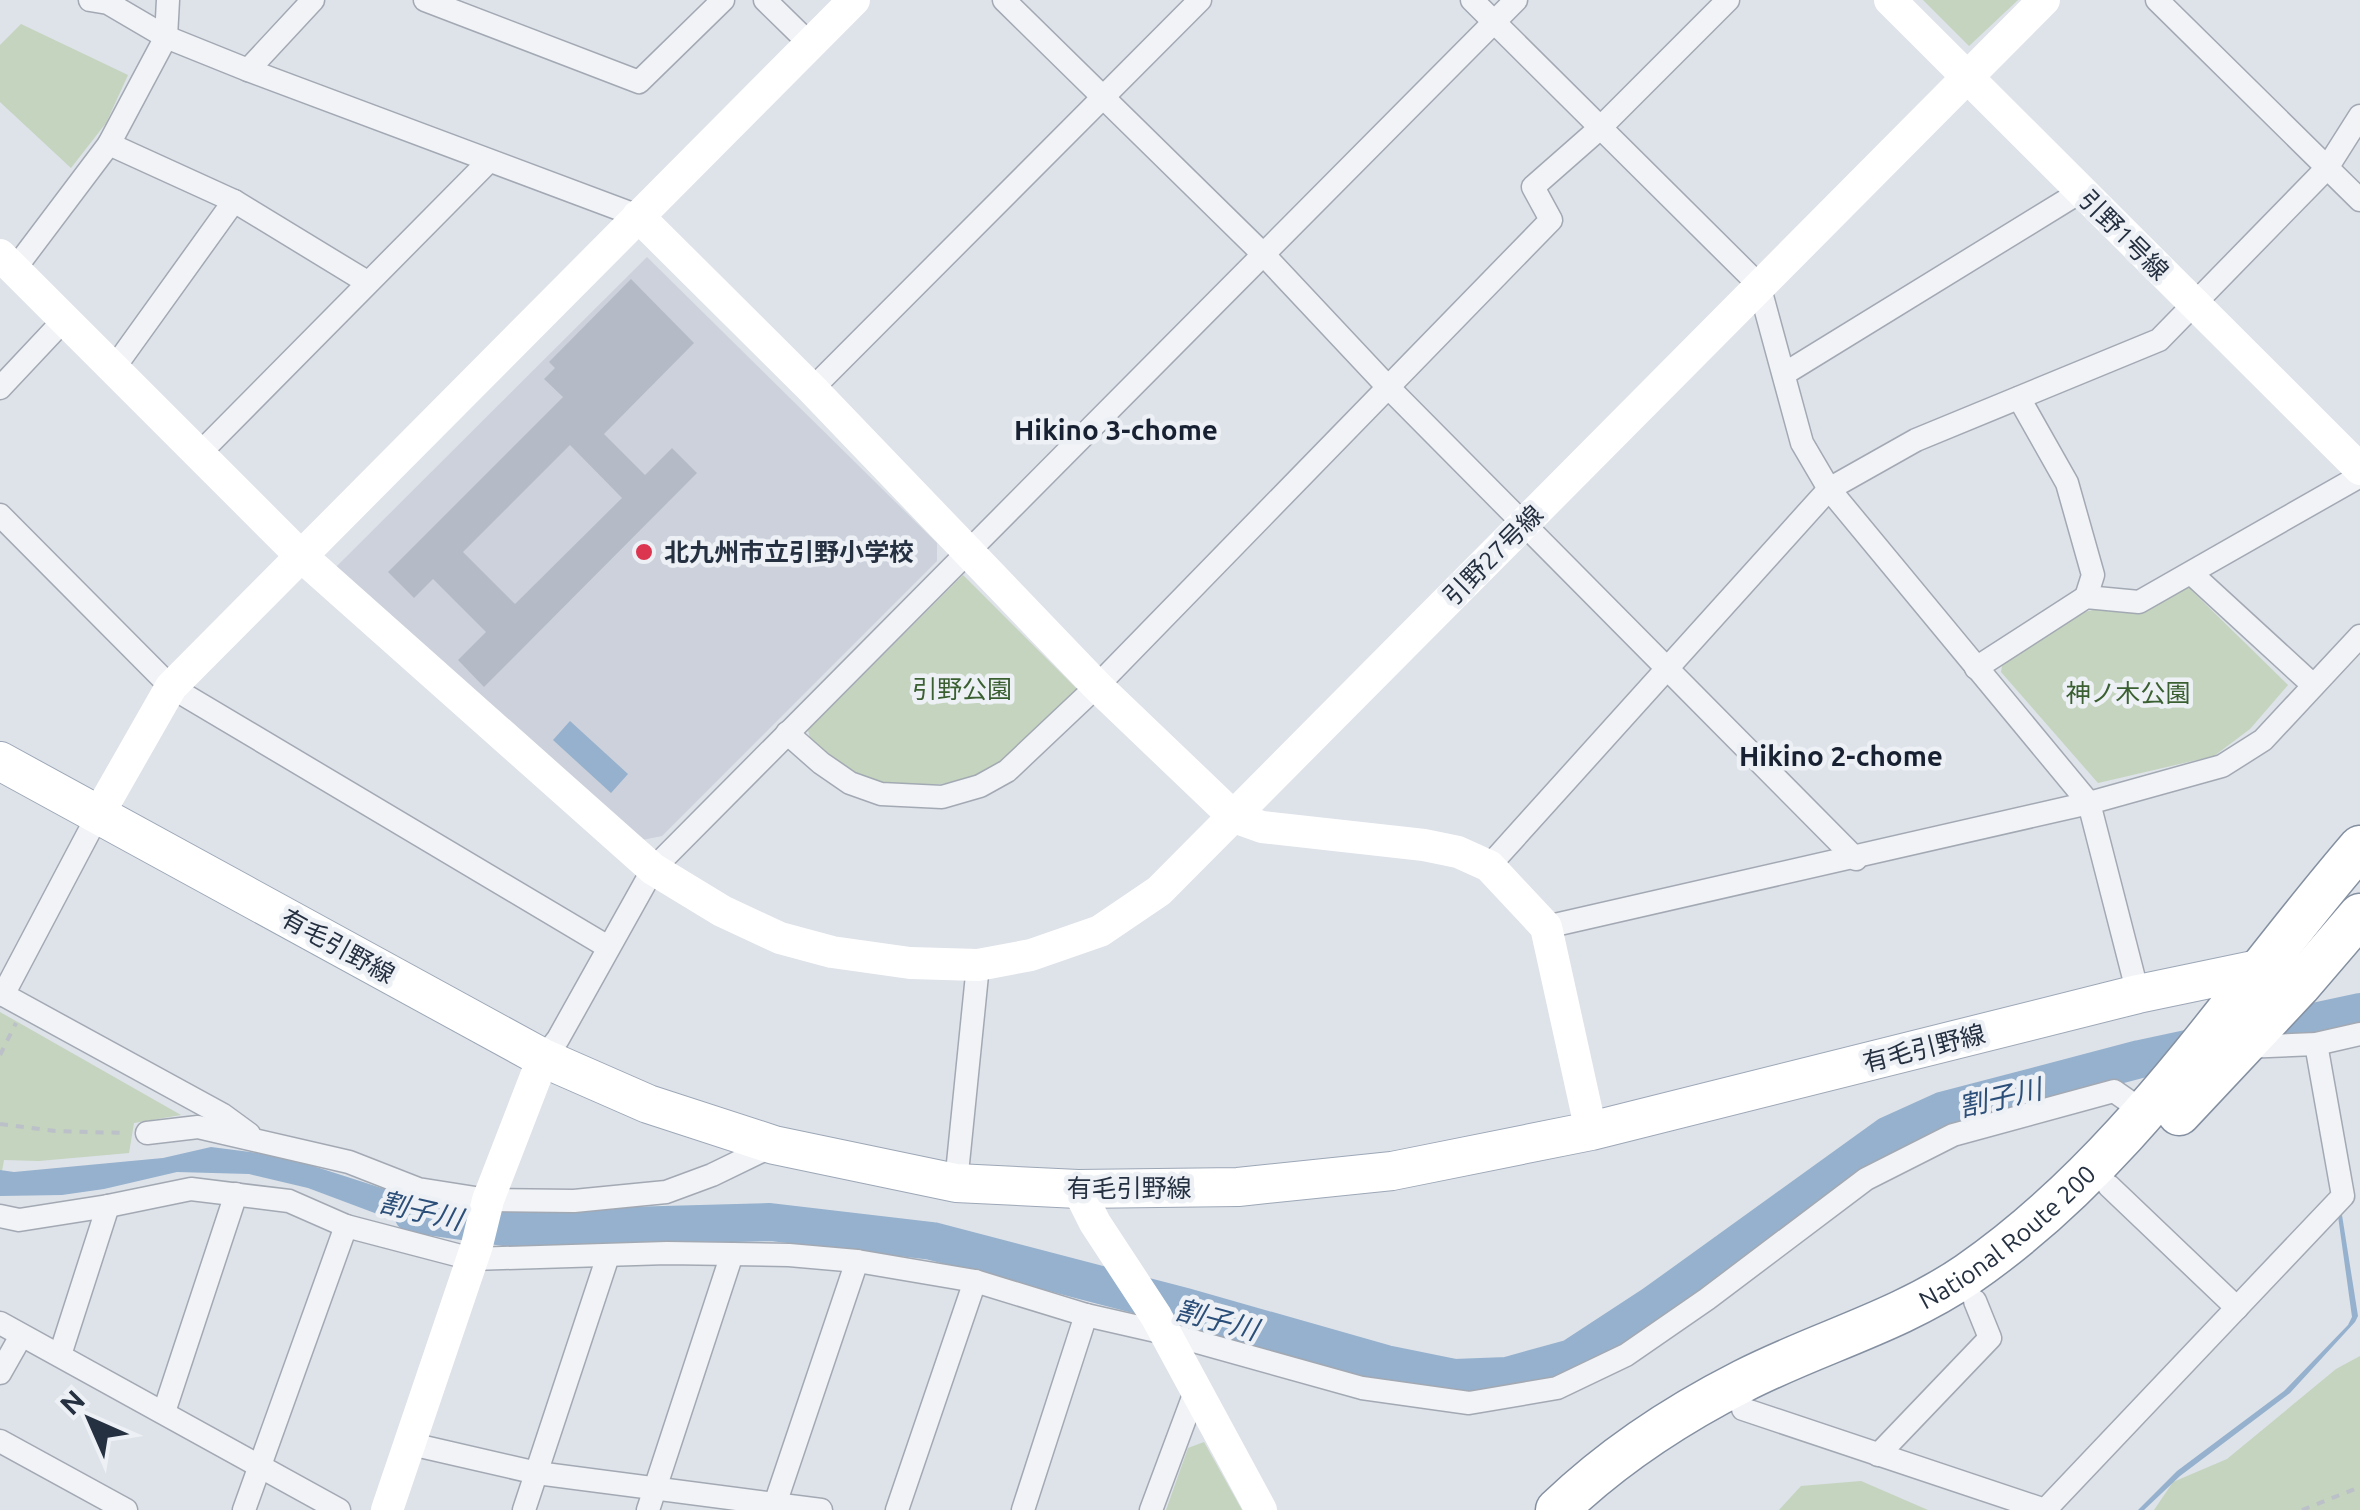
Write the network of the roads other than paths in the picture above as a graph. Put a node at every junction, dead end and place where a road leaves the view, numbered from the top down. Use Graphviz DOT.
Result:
graph roads {
  1 [pos="168,0"];
  2 [pos="313,0"];
  3 [pos="425,0"];
  4 [pos="723,0"];
  5 [pos="765,0"];
  6 [pos="854,0"];
  7 [pos="1004,0"];
  8 [pos="1200,0"];
  9 [pos="1472,0"];
  10 [pos="1516,0"];
  11 [pos="1728,0"];
  12 [pos="1890,0"];
  13 [pos="2044,0"];
  14 [pos="2157,0"];
  15 [pos="102,1"];
  16 [pos="1494,22"];
  17 [pos="166,37"];
  18 [pos="810,44"];
  19 [pos="248,70"];
  20 [pos="1966,77"];
  21 [pos="1104,98"];
  22 [pos="2360,116"];
  23 [pos="1599,129"];
  24 [pos="109,144"];
  25 [pos="488,162"];
  26 [pos="2328,168"];
  27 [pos="2080,192"];
  28 [pos="234,200"];
  29 [pos="2360,200"];
  30 [pos="638,216"];
  31 [pos="1264,255"];
  32 [pos="7,263"];
  33 [pos="367,282"];
  34 [pos="1760,286"];
  35 [pos="2192,304"];
  36 [pos="64,321"];
  37 [pos="114,368"];
  38 [pos="1784,374"];
  39 [pos="1387,386"];
  40 [pos="0,388"];
  41 [pos="812,389"];
  42 [pos="2018,398"];
  43 [pos="199,454"];
  44 [pos="2360,472"];
  45 [pos="1829,489"];
  46 [pos="0,515"];
  47 [pos="1524,524"];
  48 [pos="967,554"];
  49 [pos="300,555"];
  50 [pos="2192,574"];
  51 [pos="2086,597"];
  52 [pos="2360,636"];
  53 [pos="1669,667"];
  54 [pos="1976,668"];
  55 [pos="2314,685"];
  56 [pos="171,686"];
  57 [pos="1097,686"];
  58 [pos="787,732"];
  59 [pos="0,761"];
  60 [pos="2089,803"];
  61 [pos="98,816"];
  62 [pos="1234,816"];
  63 [pos="2360,846"];
  64 [pos="1856,858"];
  65 [pos="1489,866"];
  66 [pos="653,869"];
  67 [pos="2360,915"];
  68 [pos="1546,927"];
  69 [pos="608,947"];
  70 [pos="2344,948"];
  71 [pos="978,966"];
  72 [pos="2269,983"];
  73 [pos="1,994"];
  74 [pos="2138,994"];
  75 [pos="2360,1034"];
  76 [pos="2316,1044"];
  77 [pos="2243,1047"];
  78 [pos="543,1058"];
  79 [pos="2144,1112"];
  80 [pos="1591,1131"];
  81 [pos="147,1133"];
  82 [pos="258,1140"];
  83 [pos="774,1145"];
  84 [pos="956,1183"];
  85 [pos="2110,1186"];
  86 [pos="1078,1189"];
  87 [pos="236,1194"];
  88 [pos="488,1200"];
  89 [pos="108,1206"];
  90 [pos="10,1218"];
  91 [pos="346,1226"];
  92 [pos="0,1238"];
  93 [pos="474,1252"];
  94 [pos="732,1254"];
  95 [pos="608,1256"];
  96 [pos="858,1262"];
  97 [pos="975,1282"];
  98 [pos="1975,1302"];
  99 [pos="2236,1308"];
  100 [pos="1086,1315"];
  101 [pos="0,1324"];
  102 [pos="1160,1325"];
  103 [pos="21,1336"];
  104 [pos="60,1355"];
  105 [pos="0,1373"];
  106 [pos="1194,1392"];
  107 [pos="1743,1409"];
  108 [pos="164,1412"];
  109 [pos="0,1440"];
  110 [pos="410,1444"];
  111 [pos="1878,1454"];
  112 [pos="260,1466"];
  113 [pos="537,1473"];
  114 [pos="651,1500"];
  115 [pos="774,1507"];
  116 [pos="126,1510"];
  117 [pos="244,1510"];
  118 [pos="339,1510"];
  119 [pos="387,1510"];
  120 [pos="524,1510"];
  121 [pos="822,1510"];
  122 [pos="897,1510"];
  123 [pos="1023,1510"];
  124 [pos="1151,1510"];
  125 [pos="1261,1510"];
  126 [pos="1557,1510"];
  127 [pos="1593,1510"];
  1 -- 17 [label="street"];
  2 -- 19 [label="street"];
  3 -- 4 [label="street"];
  5 -- 18 [label="street"];
  6 -- 18 [label="street"];
  7 -- 21 [label="street"];
  8 -- 21 [label="street"];
  9 -- 16 [label="street"];
  10 -- 16 [label="street"];
  11 -- 23 [label="street"];
  12 -- 20 [label="street, 引野1号線"];
  13 -- 20 [label="street, 引野27号線"];
  14 -- 26 [label="street"];
  15 -- 17 [label="street"];
  16 -- 23 [label="street"];
  16 -- 31 [label="street"];
  17 -- 19 [label="street"];
  17 -- 24 [label="street"];
  18 -- 30 [label="street"];
  19 -- 25 [label="street"];
  20 -- 27 [label="street, 引野1号線"];
  20 -- 34 [label="street, 引野27号線"];
  21 -- 31 [label="street"];
  21 -- 41 [label="street"];
  22 -- 26 [label="street"];
  23 -- 34 [label="street"];
  23 -- 39 [label="street"];
  24 -- 28 [label="street"];
  24 -- 32 [label="street"];
  25 -- 30 [label="street"];
  25 -- 33 [label="street"];
  26 -- 29 [label="street"];
  26 -- 35 [label="street"];
  27 -- 35 [label="street, 引野1号線"];
  27 -- 38 [label="street"];
  28 -- 33 [label="street"];
  28 -- 37 [label="street"];
  30 -- 41 [label="street"];
  30 -- 49 [label="street"];
  31 -- 39 [label="street"];
  31 -- 48 [label="street"];
  32 -- 36 [label="street, 引野27号線"];
  33 -- 43 [label="street"];
  34 -- 38 [label="street"];
  34 -- 47 [label="street, 引野27号線"];
  35 -- 42 [label="street"];
  35 -- 44 [label="street, 引野1号線"];
  36 -- 37 [label="street, 引野27号線"];
  36 -- 40 [label="street"];
  37 -- 43 [label="street, 引野27号線"];
  38 -- 45 [label="street"];
  39 -- 47 [label="street"];
  39 -- 57 [label="street"];
  41 -- 48 [label="street"];
  42 -- 45 [label="street"];
  42 -- 51 [label="street"];
  43 -- 49 [label="street, 引野27号線"];
  44 -- 50 [label="street"];
  45 -- 53 [label="street"];
  45 -- 54 [label="street"];
  46 -- 56 [label="street"];
  47 -- 53 [label="street"];
  47 -- 62 [label="street, 引野27号線"];
  48 -- 57 [label="street"];
  48 -- 58 [label="street"];
  49 -- 56 [label="street"];
  49 -- 66 [label="street, 引野27号線"];
  50 -- 51 [label="street"];
  50 -- 55 [label="street"];
  51 -- 54 [label="street"];
  52 -- 55 [label="street"];
  53 -- 64 [label="street"];
  53 -- 65 [label="street"];
  54 -- 60 [label="street"];
  55 -- 60 [label="street"];
  56 -- 61 [label="street"];
  56 -- 69 [label="street"];
  57 -- 58 [label="street"];
  57 -- 62 [label="street"];
  58 -- 66 [label="street"];
  59 -- 61 [label="main road, 有毛引野線"];
  60 -- 64 [label="street"];
  60 -- 74 [label="street"];
  61 -- 73 [label="street"];
  61 -- 78 [label="main road, 有毛引野線"];
  62 -- 65 [label="street"];
  62 -- 71 [label="street, 引野27号線"];
  63 -- 72 [label="highway, National Route 200"];
  64 -- 68 [label="street"];
  65 -- 68 [label="street"];
  66 -- 69 [label="street"];
  66 -- 71 [label="street, 引野27号線"];
  67 -- 70 [label="highway, National Route 200"];
  68 -- 80 [label="street"];
  69 -- 78 [label="street"];
  70 -- 72 [label="highway, National Route 200"];
  71 -- 84 [label="street"];
  72 -- 74 [label="main road, 有毛引野線"];
  72 -- 77 [label="highway, National Route 200"];
  72 -- 79 [label="highway, National Route 200"];
  73 -- 82 [label="street"];
  74 -- 80 [label="main road, 有毛引野線"];
  75 -- 76 [label="street"];
  76 -- 77 [label="street"];
  76 -- 99 [label="street"];
  77 -- 85 [label="highway, National Route 200"];
  78 -- 83 [label="main road, 有毛引野線"];
  78 -- 88 [label="street"];
  79 -- 102 [label="street"];
  79 -- 126 [label="highway, National Route 200"];
  80 -- 86 [label="main road, 有毛引野線"];
  81 -- 82 [label="street"];
  82 -- 88 [label="street"];
  83 -- 84 [label="main road, 有毛引野線"];
  83 -- 88 [label="street"];
  84 -- 86 [label="main road, 有毛引野線"];
  85 -- 98 [label="highway, National Route 200"];
  85 -- 99 [label="street"];
  86 -- 102 [label="street"];
  87 -- 89 [label="street"];
  87 -- 91 [label="street"];
  87 -- 108 [label="street"];
  88 -- 93 [label="street"];
  89 -- 90 [label="street"];
  89 -- 104 [label="street"];
  90 -- 92 [label="street"];
  91 -- 93 [label="street"];
  91 -- 112 [label="street"];
  93 -- 95 [label="street"];
  93 -- 110 [label="street"];
  94 -- 95 [label="street"];
  94 -- 96 [label="street"];
  94 -- 114 [label="street"];
  95 -- 113 [label="street"];
  96 -- 97 [label="street"];
  96 -- 115 [label="street"];
  97 -- 100 [label="street"];
  97 -- 122 [label="street"];
  98 -- 107 [label="highway, National Route 200"];
  98 -- 111 [label="street"];
  99 -- 111 [label="street"];
  100 -- 102 [label="street"];
  100 -- 123 [label="street"];
  101 -- 103 [label="street"];
  102 -- 106 [label="street"];
  103 -- 104 [label="street"];
  103 -- 105 [label="street"];
  104 -- 108 [label="street"];
  106 -- 124 [label="street"];
  106 -- 125 [label="street"];
  107 -- 111 [label="street"];
  107 -- 127 [label="highway, National Route 200"];
  108 -- 112 [label="street"];
  109 -- 116 [label="street"];
  110 -- 113 [label="street"];
  110 -- 119 [label="street"];
  112 -- 117 [label="street"];
  112 -- 118 [label="street"];
  113 -- 114 [label="street"];
  113 -- 120 [label="street"];
  114 -- 115 [label="street"];
  115 -- 121 [label="street"];
}
